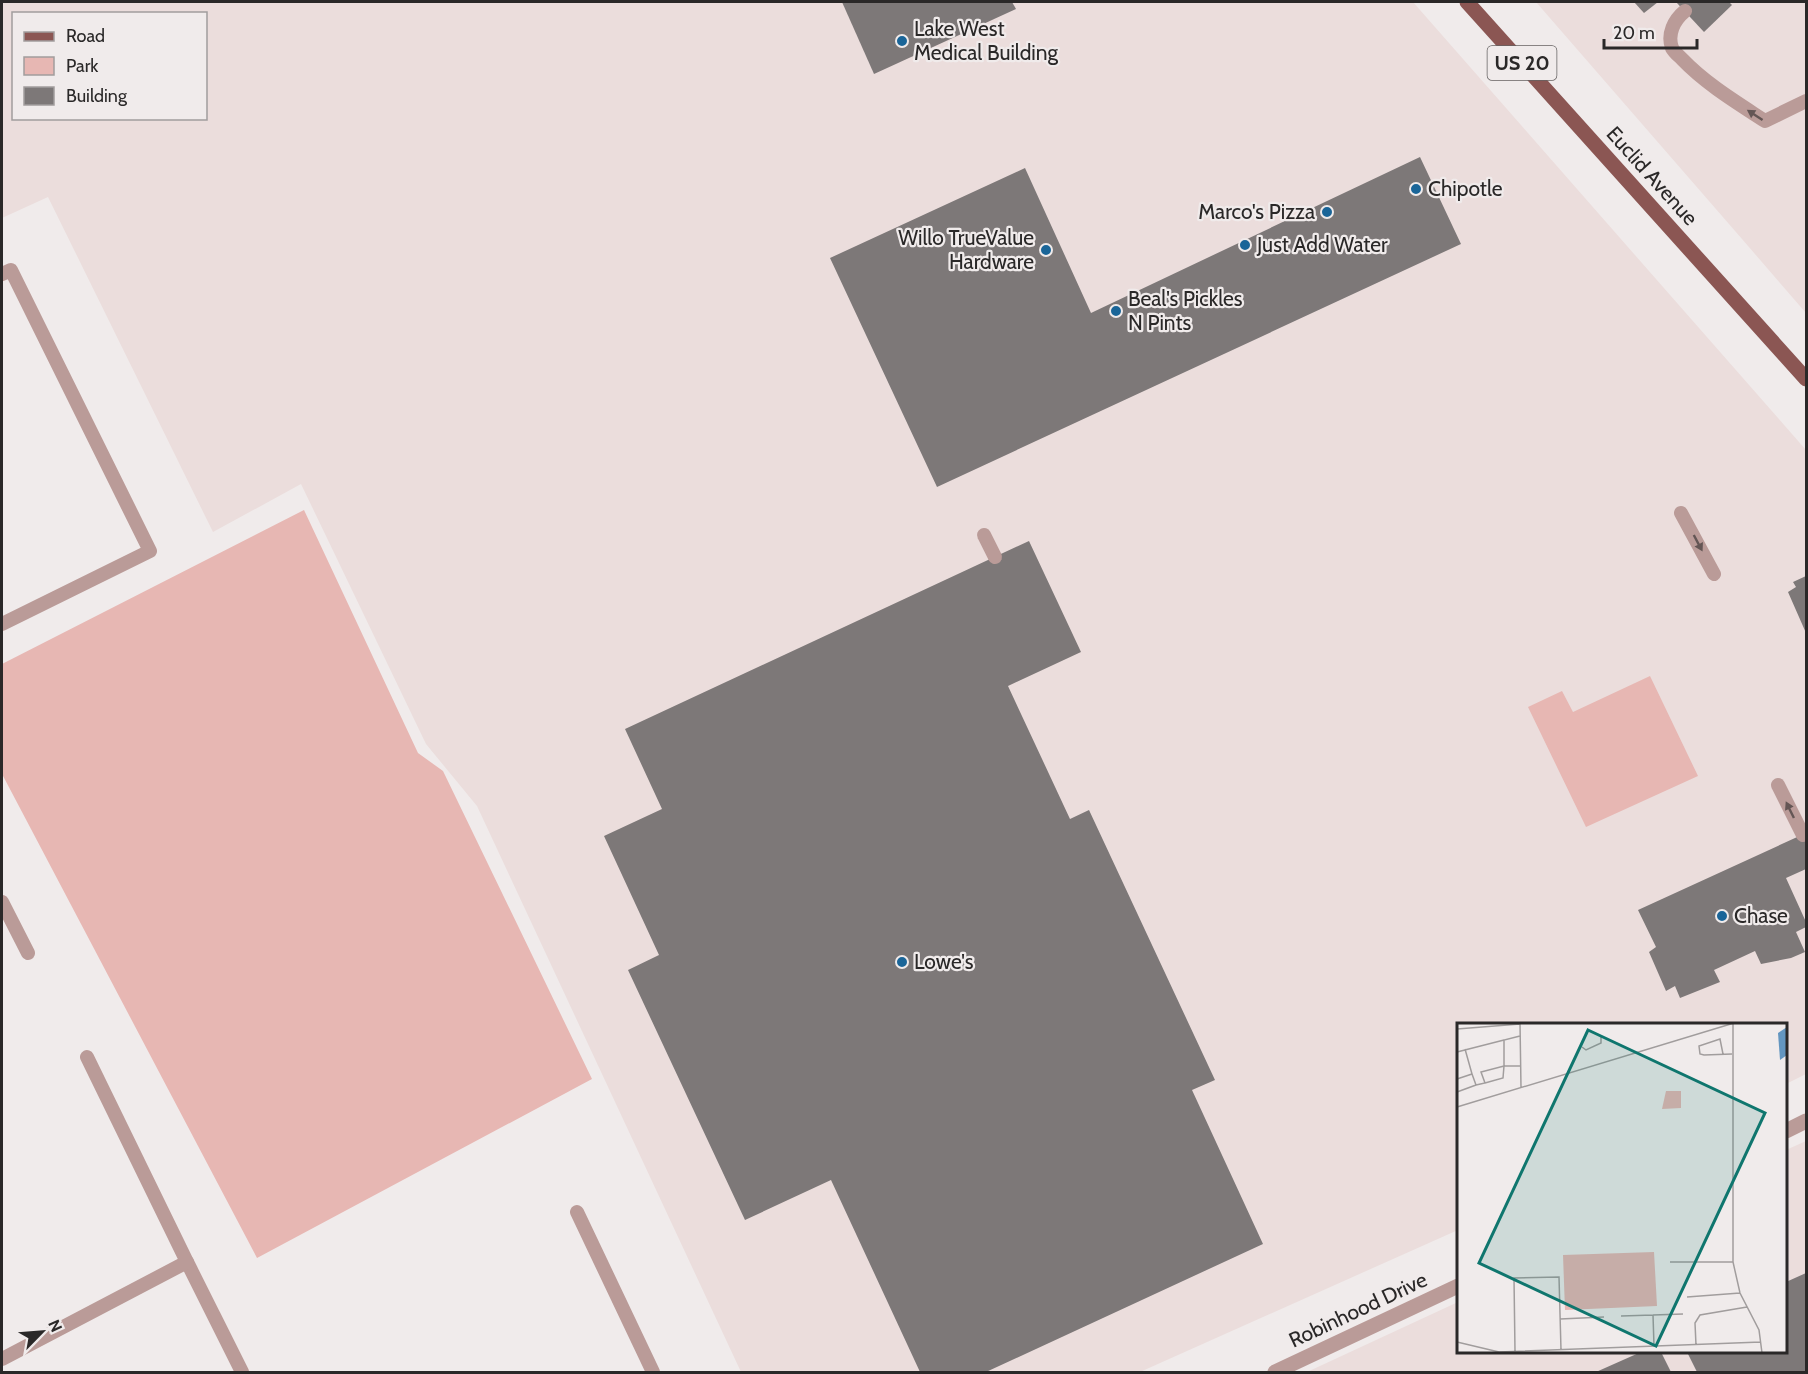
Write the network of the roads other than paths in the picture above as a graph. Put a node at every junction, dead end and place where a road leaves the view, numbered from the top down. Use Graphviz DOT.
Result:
graph roads {
  1 [pos="1467,2"];
  2 [pos="1685,11"];
  3 [pos="1806,101"];
  4 [pos="2,274"];
  5 [pos="1806,379"];
  6 [pos="1681,513"];
  7 [pos="984,535"];
  8 [pos="994,557"];
  9 [pos="1714,574"];
  10 [pos="2,624"];
  11 [pos="1778,785"];
  12 [pos="1803,835"];
  13 [pos="2,902"];
  14 [pos="28,953"];
  15 [pos="87,1057"];
  16 [pos="1806,1121"];
  17 [pos="1787,1130"];
  18 [pos="577,1212"];
  19 [pos="187,1262"];
  20 [pos="1457,1286"];
  21 [pos="2,1359"];
  22 [pos="242,1372"];
  23 [pos="653,1372"];
  24 [pos="1275,1372"];
  1 -- 5 [label="main road, Euclid Avenue / US 20"];
  3 -- 2 [label="lane, one-way"];
  4 -- 10 [label="lane"];
  6 -- 9 [label="lane, one-way"];
  7 -- 8 [label="lane"];
  12 -- 11 [label="lane, one-way"];
  13 -- 14 [label="lane"];
  15 -- 19 [label="lane"];
  16 -- 17 [label="street"];
  18 -- 23 [label="lane"];
  19 -- 21 [label="lane"];
  19 -- 22 [label="lane"];
  20 -- 24 [label="street, Robinhood Drive"];
}
